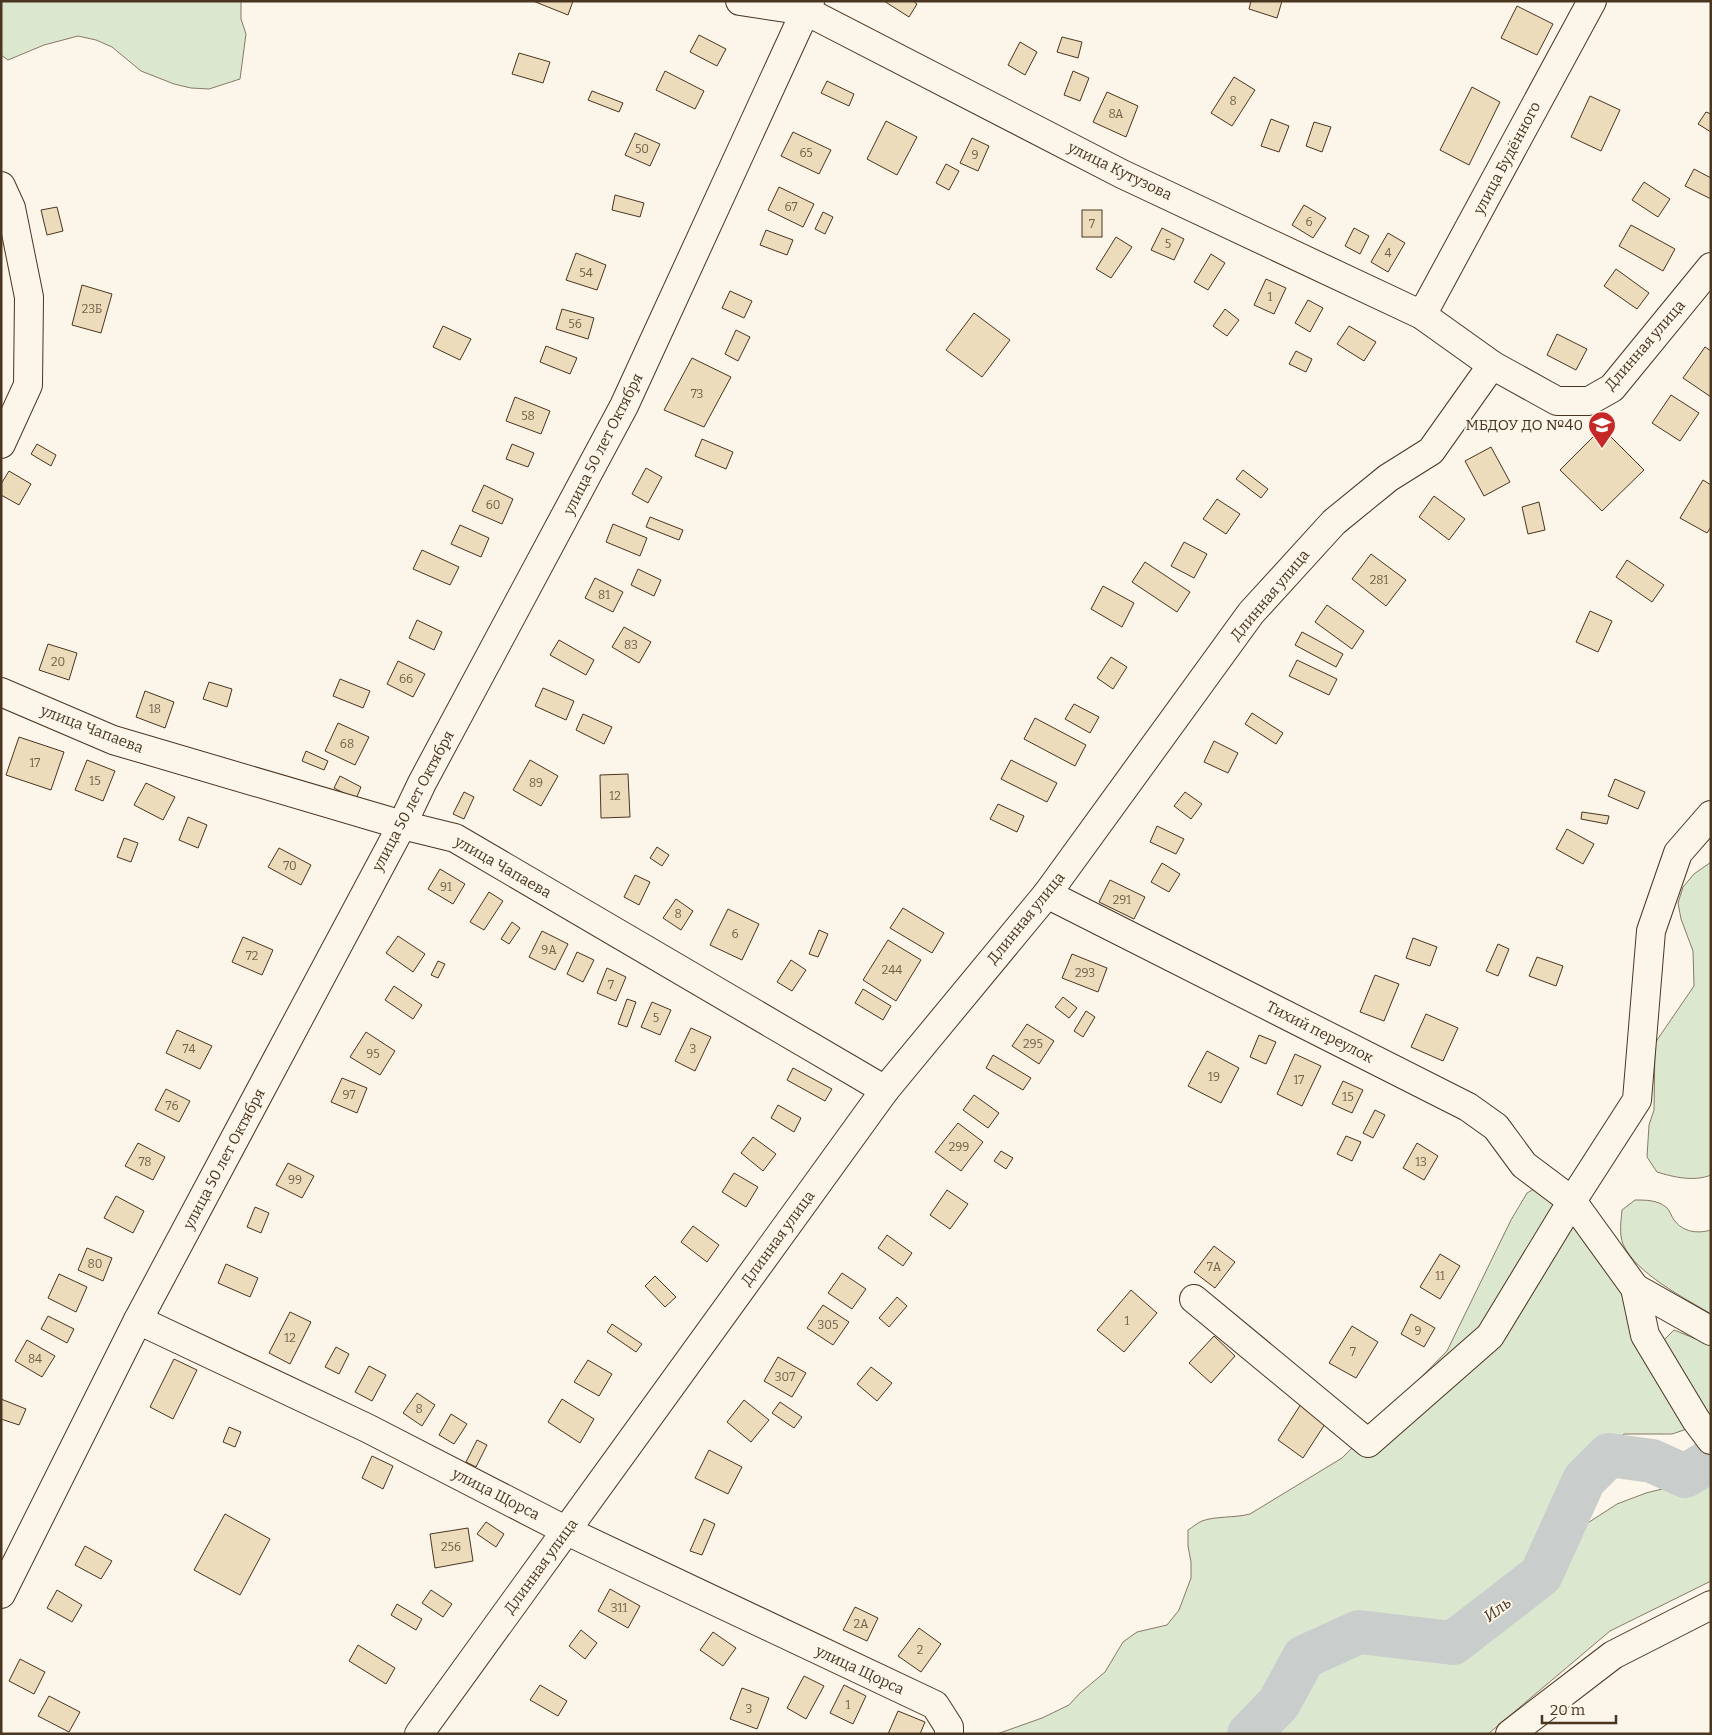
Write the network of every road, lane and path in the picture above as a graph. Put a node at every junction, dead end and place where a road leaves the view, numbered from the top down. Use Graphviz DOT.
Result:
graph roads {
  1 [pos="740,1"];
  2 [pos="1592,1"];
  3 [pos="808,6"];
  4 [pos="6,197"];
  5 [pos="1711,267"];
  6 [pos="1422,315"];
  7 [pos="1492,365"];
  8 [pos="1,444"];
  9 [pos="1,692"];
  10 [pos="1711,814"];
  11 [pos="402,825"];
  12 [pos="1047,894"];
  13 [pos="886,1090"];
  14 [pos="1572,1201"];
  15 [pos="1635,1288"];
  16 [pos="1194,1299"];
  17 [pos="138,1320"];
  18 [pos="1711,1331"];
  19 [pos="1704,1430"];
  20 [pos="567,1531"];
  21 [pos="1,1594"];
  22 [pos="1711,1605"];
  23 [pos="419,1734"];
  24 [pos="949,1734"];
  25 [pos="1510,1734"];
  1 -- 3 [label="street, улица Кутузова"];
  2 -- 6 [label="street, улица Будённого"];
  3 -- 6 [label="street, улица Кутузова"];
  3 -- 11 [label="street, улица 50 лет Октября"];
  4 -- 8 [label="street"];
  5 -- 7 [label="street, Длинная улица"];
  6 -- 7 [label="street, улица Кутузова"];
  7 -- 12 [label="street, Длинная улица"];
  9 -- 11 [label="street, улица Чапаева"];
  10 -- 14 [label="street"];
  11 -- 13 [label="street, улица Чапаева"];
  11 -- 17 [label="street, улица 50 лет Октября"];
  12 -- 13 [label="street, Длинная улица"];
  12 -- 14 [label="street, Тихий переулок"];
  13 -- 20 [label="street, Длинная улица"];
  14 -- 15 [label="street, Тихий переулок"];
  14 -- 16 [label="street"];
  15 -- 18 [label="street"];
  15 -- 19 [label="street"];
  17 -- 20 [label="street, улица Щорса"];
  17 -- 21 [label="street, улица 50 лет Октября"];
  20 -- 23 [label="street, Длинная улица"];
  20 -- 24 [label="street, улица Щорса"];
  22 -- 25 [label="street"];
}
